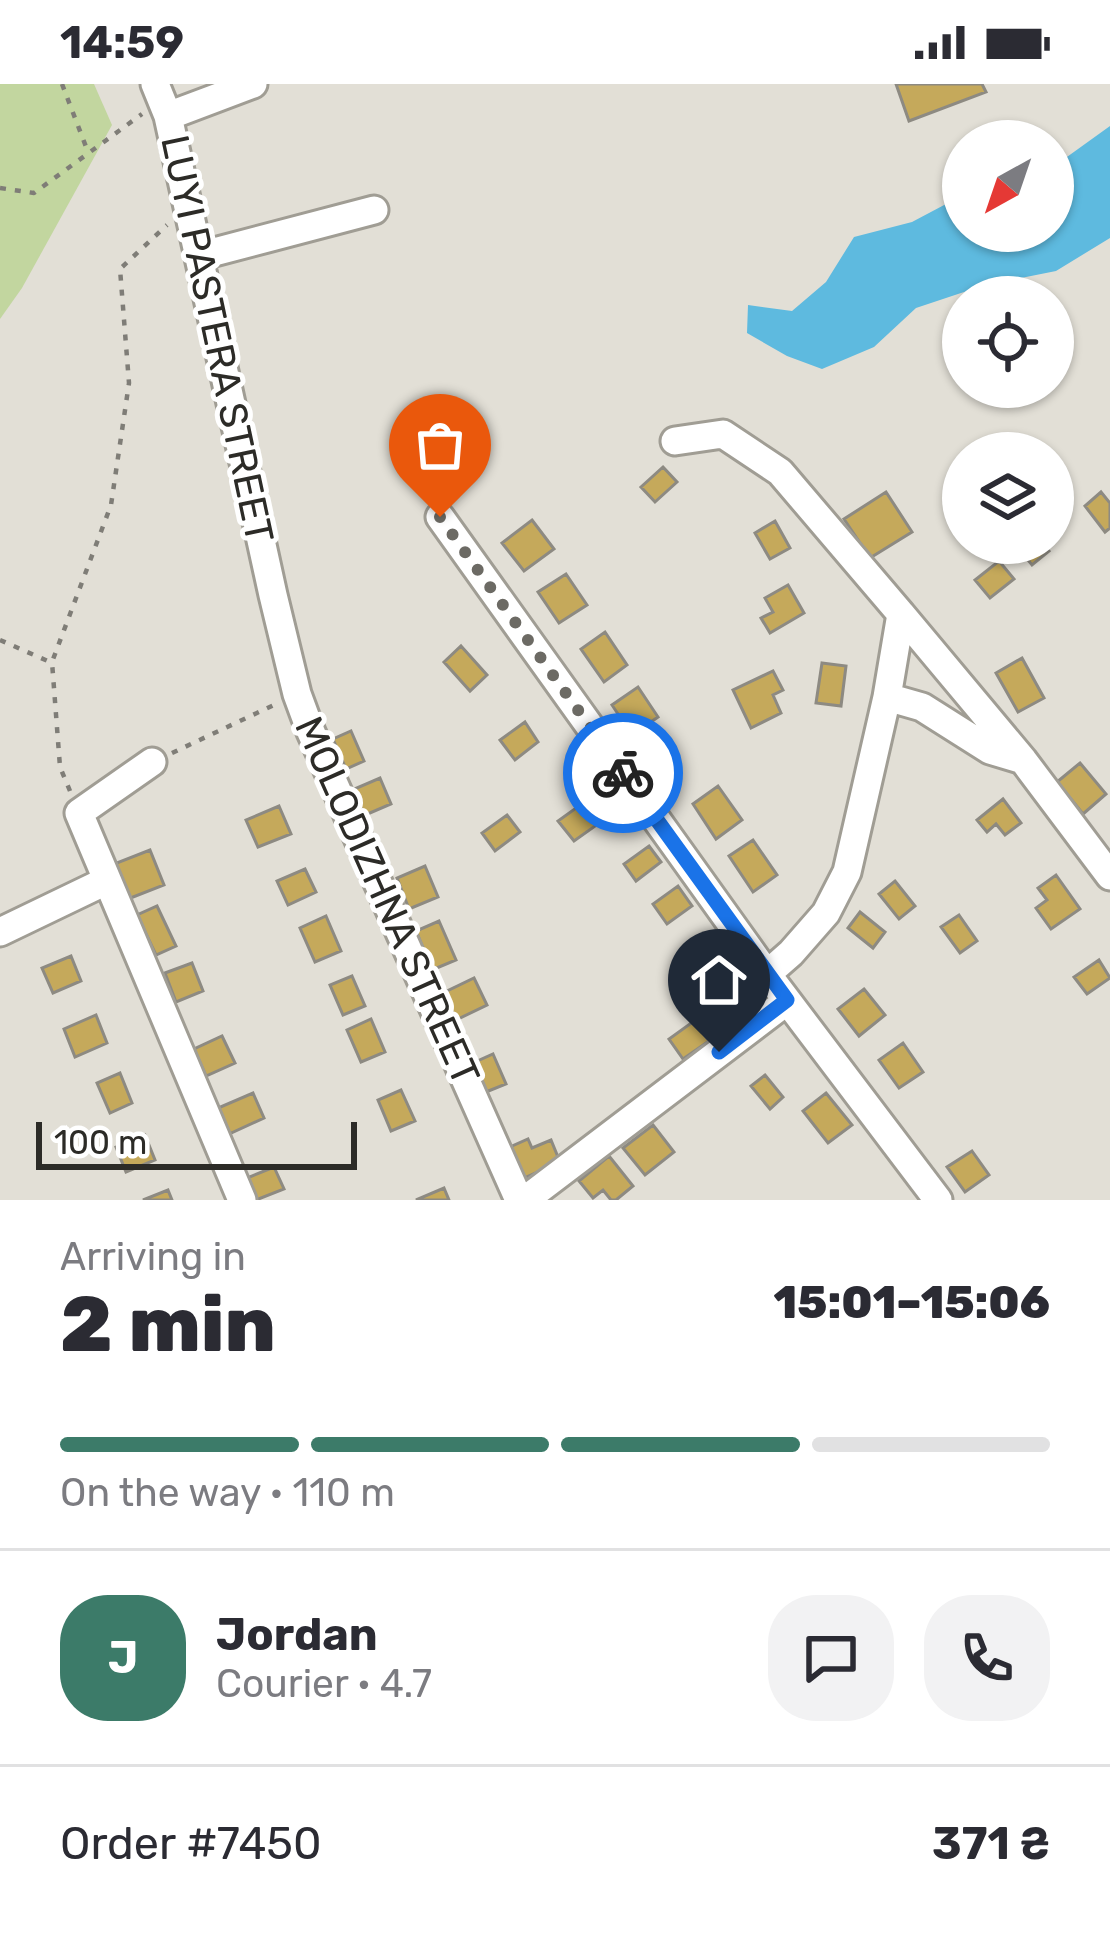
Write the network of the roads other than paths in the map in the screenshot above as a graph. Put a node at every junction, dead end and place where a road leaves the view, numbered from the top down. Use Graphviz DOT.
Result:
graph roads {
  1 [pos="253,84"];
  2 [pos="162,100"];
  3 [pos="374,211"];
  4 [pos="199,256"];
  5 [pos="675,441"];
  6 [pos="440,517"];
  7 [pos="272,595"];
  8 [pos="901,614"];
  9 [pos="887,697"];
  10 [pos="1023,760"];
  11 [pos="152,762"];
  12 [pos="1110,876"];
  13 [pos="106,881"];
  14 [pos="0,932"];
  15 [pos="767,974"];
  16 [pos="787,1000"];
  17 [pos="242,1200"];
  18 [pos="522,1200"];
  19 [pos="938,1200"];
  1 -- 2 [label="street"];
  2 -- 4 [label="street, LUYI PASTERA STREET"];
  3 -- 4 [label="street"];
  4 -- 7 [label="street, LUYI PASTERA STREET"];
  5 -- 8 [label="street"];
  6 -- 15 [label="street"];
  7 -- 18 [label="street, MOLODIZHNA STREET"];
  8 -- 9 [label="street"];
  8 -- 10 [label="street"];
  9 -- 10 [label="street"];
  9 -- 15 [label="street"];
  10 -- 12 [label="street"];
  11 -- 13 [label="street"];
  13 -- 14 [label="street"];
  13 -- 17 [label="street"];
  15 -- 16 [label="street"];
  16 -- 18 [label="street"];
  16 -- 19 [label="street"];
}
